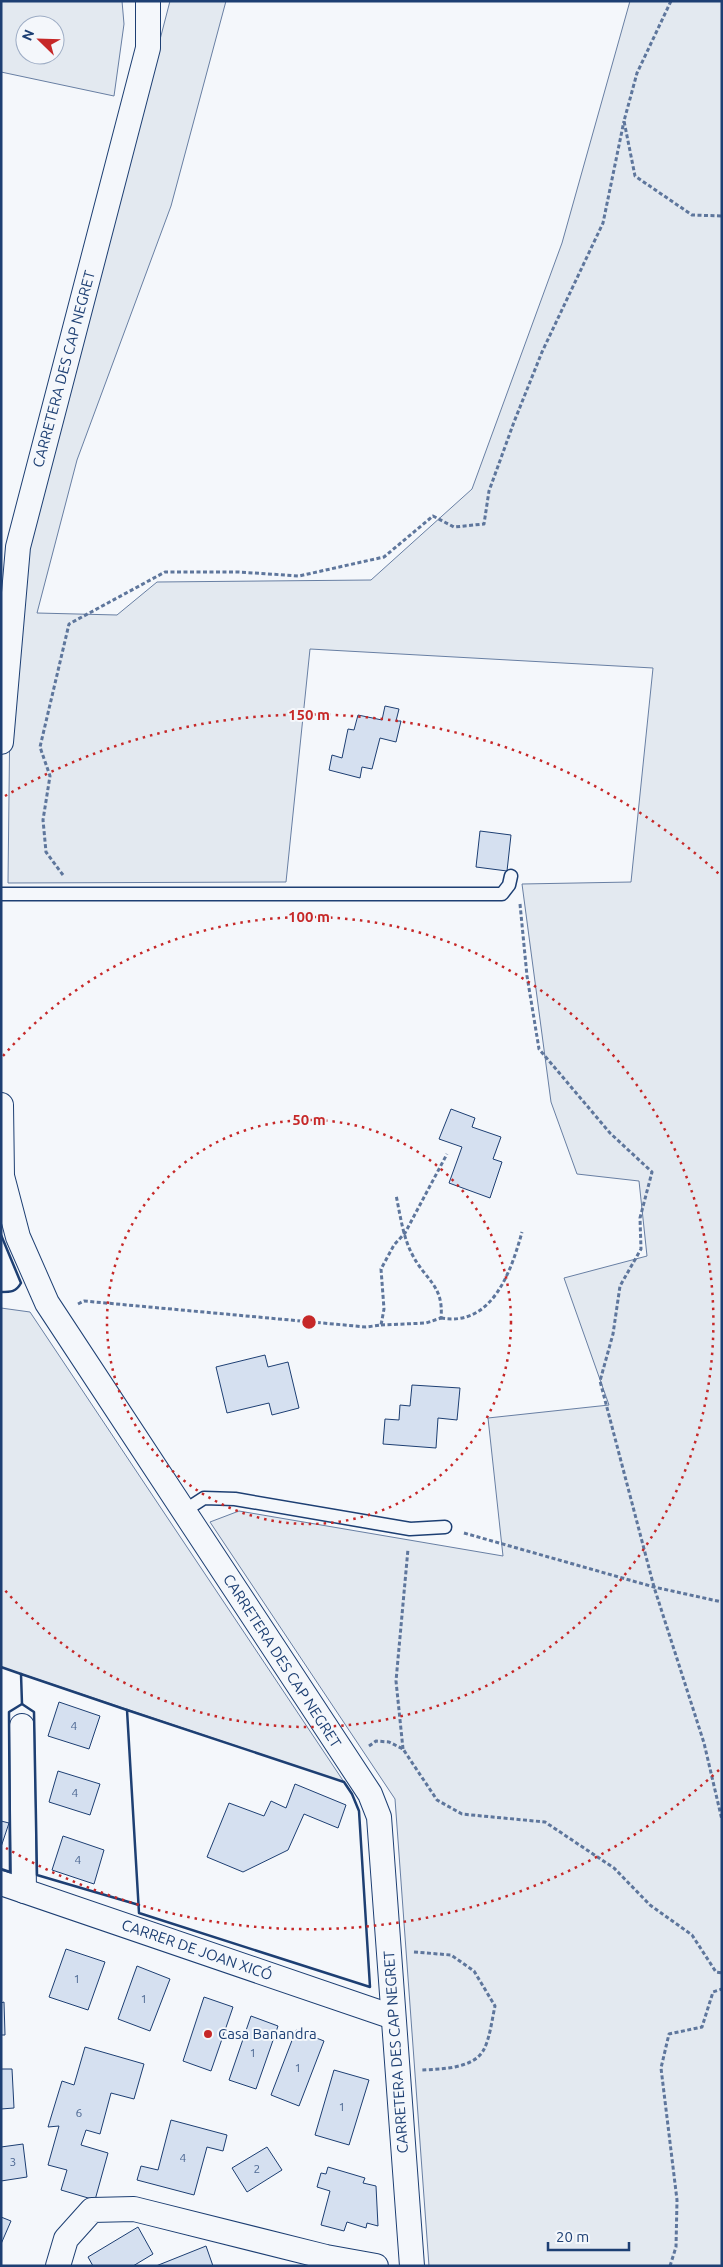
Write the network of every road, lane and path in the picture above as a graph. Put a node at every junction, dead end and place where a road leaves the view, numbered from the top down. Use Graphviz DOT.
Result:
graph roads {
  1 [pos="148,1"];
  2 [pos="671,1"];
  3 [pos="624,121"];
  4 [pos="722,216"];
  5 [pos="1,742"];
  6 [pos="511,876"];
  7 [pos="1,894"];
  8 [pos="76,894"];
  9 [pos="502,894"];
  10 [pos="1,1105"];
  11 [pos="447,1154"];
  12 [pos="396,1195"];
  13 [pos="522,1232"];
  14 [pos="406,1233"];
  15 [pos="54,1313"];
  16 [pos="441,1318"];
  17 [pos="381,1325"];
  18 [pos="184,1511"];
  19 [pos="445,1527"];
  20 [pos="410,1529"];
  21 [pos="654,1587"];
  22 [pos="722,1602"];
  23 [pos="22,1726"];
  24 [pos="403,1748"];
  25 [pos="348,1761"];
  26 [pos="722,1820"];
  27 [pos="1,1883"];
  28 [pos="24,1891"];
  29 [pos="388,1950"];
  30 [pos="722,1973"];
  31 [pos="722,1989"];
  32 [pos="393,2017"];
  33 [pos="397,2070"];
  34 [pos="58,2266"];
  35 [pos="376,2266"];
  36 [pos="412,2266"];
  37 [pos="670,2266"];
  1 -- 5 [label="street, CARRETERA DES CAP NEGRET"];
  2 -- 3 [label="path"];
  3 -- 4 [label="path"];
  3 -- 8 [label="path"];
  6 -- 9 [label="lane"];
  7 -- 8 [label="lane"];
  8 -- 9 [label="lane"];
  9 -- 21 [label="path"];
  10 -- 15 [label="street, CARRETERA DES CAP NEGRET"];
  11 -- 14 [label="path"];
  12 -- 14 [label="path"];
  13 -- 16 [label="path"];
  14 -- 16 [label="path"];
  14 -- 17 [label="path"];
  15 -- 17 [label="path"];
  15 -- 18 [label="street, CARRETERA DES CAP NEGRET"];
  16 -- 17 [label="path"];
  18 -- 20 [label="lane"];
  18 -- 25 [label="street, CARRETERA DES CAP NEGRET"];
  19 -- 20 [label="lane"];
  19 -- 21 [label="path"];
  20 -- 24 [label="path"];
  21 -- 22 [label="path"];
  21 -- 26 [label="path"];
  23 -- 28 [label="street"];
  24 -- 25 [label="path"];
  24 -- 30 [label="path"];
  25 -- 29 [label="street, CARRETERA DES CAP NEGRET"];
  27 -- 28 [label="street, CARRER DE JOAN XICÓ"];
  28 -- 32 [label="street, CARRER DE JOAN XICÓ"];
  29 -- 32 [label="street, CARRETERA DES CAP NEGRET"];
  29 -- 33 [label="path"];
  31 -- 37 [label="path"];
  32 -- 33 [label="street, CARRETERA DES CAP NEGRET"];
  33 -- 36 [label="street, CARRETERA DES CAP NEGRET"];
  34 -- 35 [label="street"];
}
